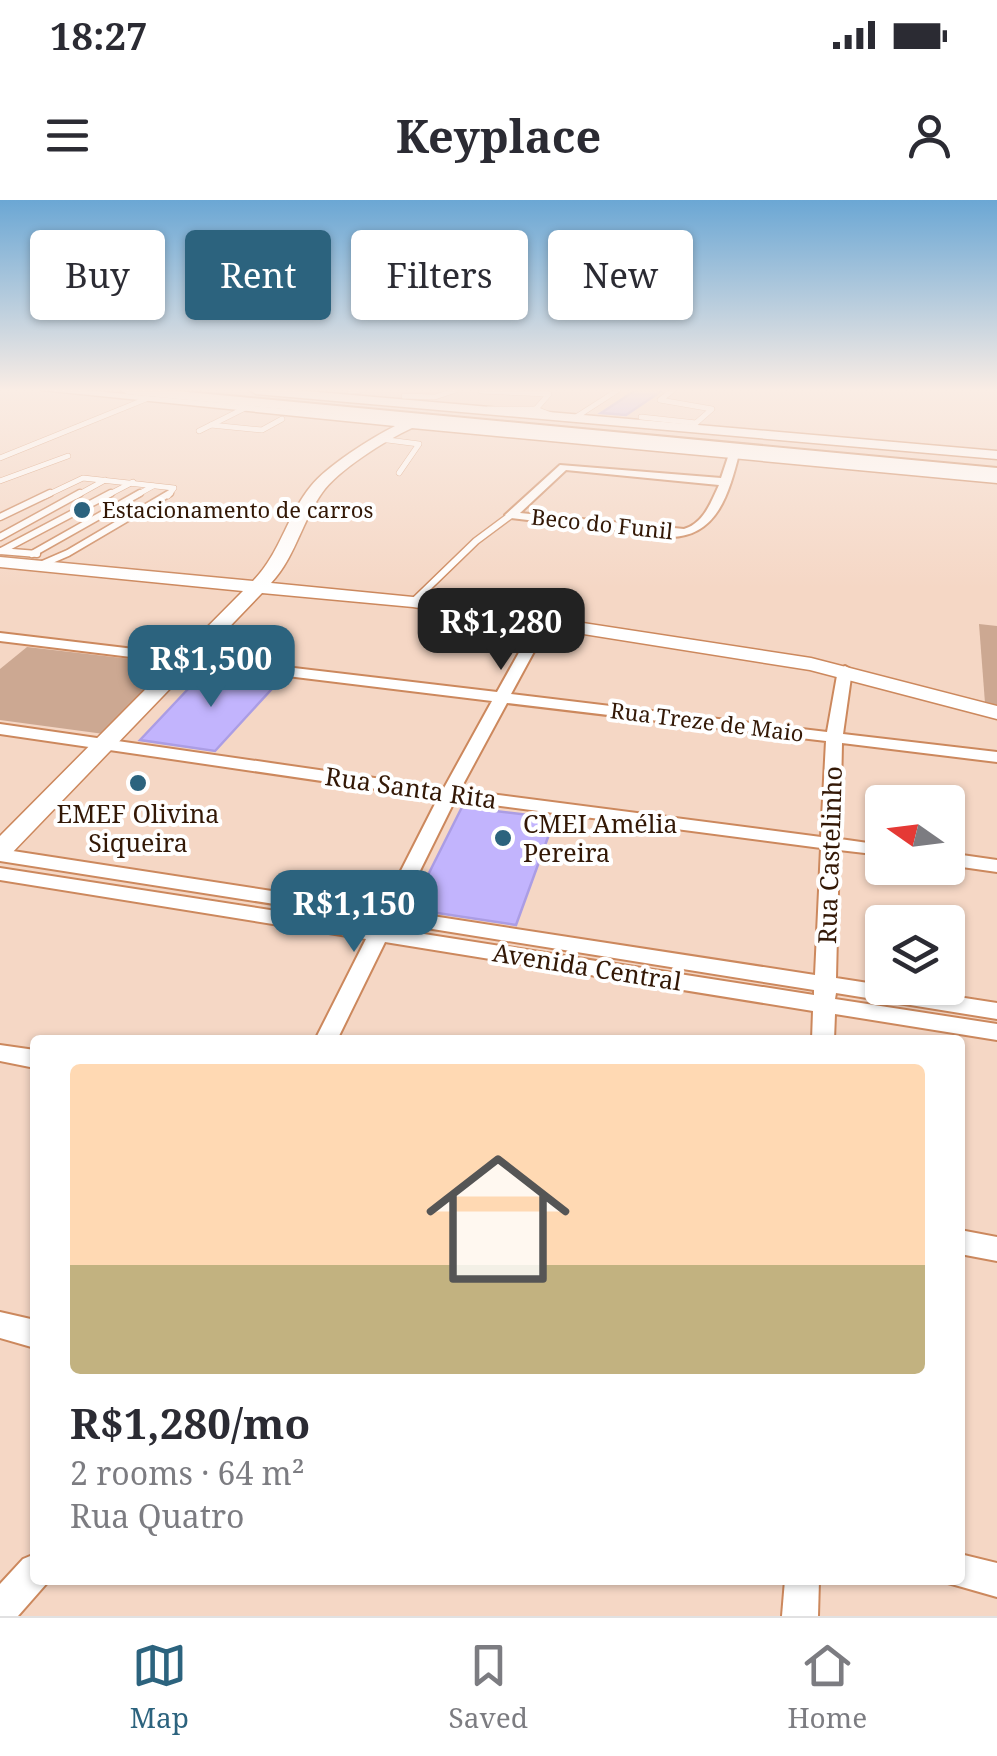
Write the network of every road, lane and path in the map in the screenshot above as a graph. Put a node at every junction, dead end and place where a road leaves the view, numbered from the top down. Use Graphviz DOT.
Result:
graph roads {
  1 [pos="68,456"];
  2 [pos="353,456"];
  3 [pos="410,456"];
  4 [pos="733,456"];
  5 [pos="759,456"];
  6 [pos="840,456"];
  7 [pos="970,456"];
  8 [pos="997,458"];
  9 [pos="399,472"];
  10 [pos="997,476"];
  11 [pos="107,479"];
  12 [pos="0,481"];
  13 [pos="134,482"];
  14 [pos="726,482"];
  15 [pos="156,485"];
  16 [pos="511,515"];
  17 [pos="0,517"];
  18 [pos="0,537"];
  19 [pos="68,554"];
  20 [pos="2,559"];
  21 [pos="35,560"];
  22 [pos="256,589"];
  23 [pos="413,602"];
  24 [pos="543,622"];
  25 [pos="0,637"];
  26 [pos="190,660"];
  27 [pos="845,670"];
  28 [pos="502,696"];
  29 [pos="997,713"];
  30 [pos="0,729"];
  31 [pos="834,738"];
  32 [pos="108,744"];
  33 [pos="997,757"];
  34 [pos="450,794"];
  35 [pos="830,843"];
  36 [pos="865,848"];
  37 [pos="0,853"];
  38 [pos="965,861"];
  39 [pos="997,866"];
  40 [pos="0,874"];
  41 [pos="386,925"];
  42 [pos="825,993"];
  43 [pos="997,1011"];
  44 [pos="997,1032"];
  45 [pos="329,1035"];
  46 [pos="823,1035"];
  47 [pos="0,1053"];
  48 [pos="30,1058"];
  49 [pos="965,1243"];
  50 [pos="997,1250"];
  51 [pos="0,1325"];
  52 [pos="30,1333"];
  53 [pos="965,1572"];
  54 [pos="30,1577"];
  55 [pos="997,1580"];
  56 [pos="802,1585"];
  57 [pos="0,1610"];
  58 [pos="800,1616"];
  1 -- 12 [label="lane"];
  2 -- 22 [label="street"];
  3 -- 9 [label="lane"];
  4 -- 14 [label="street, Beco do Funil"];
  5 -- 10 [label="street"];
  6 -- 10 [label="main road"];
  7 -- 8 [label="main road"];
  11 -- 13 [label="lane"];
  11 -- 17 [label="lane"];
  11 -- 18 [label="lane"];
  13 -- 15 [label="lane"];
  13 -- 20 [label="lane"];
  14 -- 16 [label="street, Beco do Funil"];
  14 -- 16 [label="street, Beco do Funil"];
  15 -- 19 [label="lane"];
  15 -- 21 [label="lane"];
  16 -- 23 [label="lane, Beco do Funil"];
  19 -- 21 [label="lane"];
  19 -- 21 [label="lane"];
  20 -- 21 [label="street"];
  21 -- 22 [label="street"];
  22 -- 23 [label="street"];
  22 -- 26 [label="street"];
  23 -- 24 [label="street"];
  24 -- 27 [label="street"];
  24 -- 28 [label="street"];
  25 -- 26 [label="street, Rua Treze de Maio"];
  26 -- 28 [label="street, Rua Treze de Maio"];
  26 -- 32 [label="street"];
  27 -- 29 [label="street"];
  27 -- 31 [label="street, Rua Castelinho"];
  28 -- 31 [label="street, Rua Treze de Maio"];
  28 -- 34 [label="street"];
  30 -- 32 [label="street, Rua Santa Rita"];
  31 -- 33 [label="street, Rua Treze de Maio"];
  31 -- 35 [label="street, Rua Castelinho"];
  32 -- 34 [label="street, Rua Santa Rita"];
  32 -- 37 [label="street"];
  34 -- 35 [label="street, Rua Santa Rita"];
  34 -- 41 [label="street"];
  35 -- 36 [label="street, Rua Santa Rita"];
  35 -- 42 [label="street, Rua Castelinho"];
  37 -- 41 [label="street, Avenida Central"];
  38 -- 39 [label="street"];
  40 -- 41 [label="street, Avenida Central"];
  41 -- 42 [label="street, Avenida Central"];
  41 -- 45 [label="street"];
  42 -- 43 [label="street, Avenida Central"];
  42 -- 44 [label="street, Avenida Central"];
  42 -- 46 [label="street, Rua Castelinho"];
  47 -- 48 [label="street"];
  49 -- 50 [label="street"];
  51 -- 52 [label="street"];
  53 -- 55 [label="street"];
  54 -- 57 [label="street"];
  56 -- 58 [label="street"];
}
